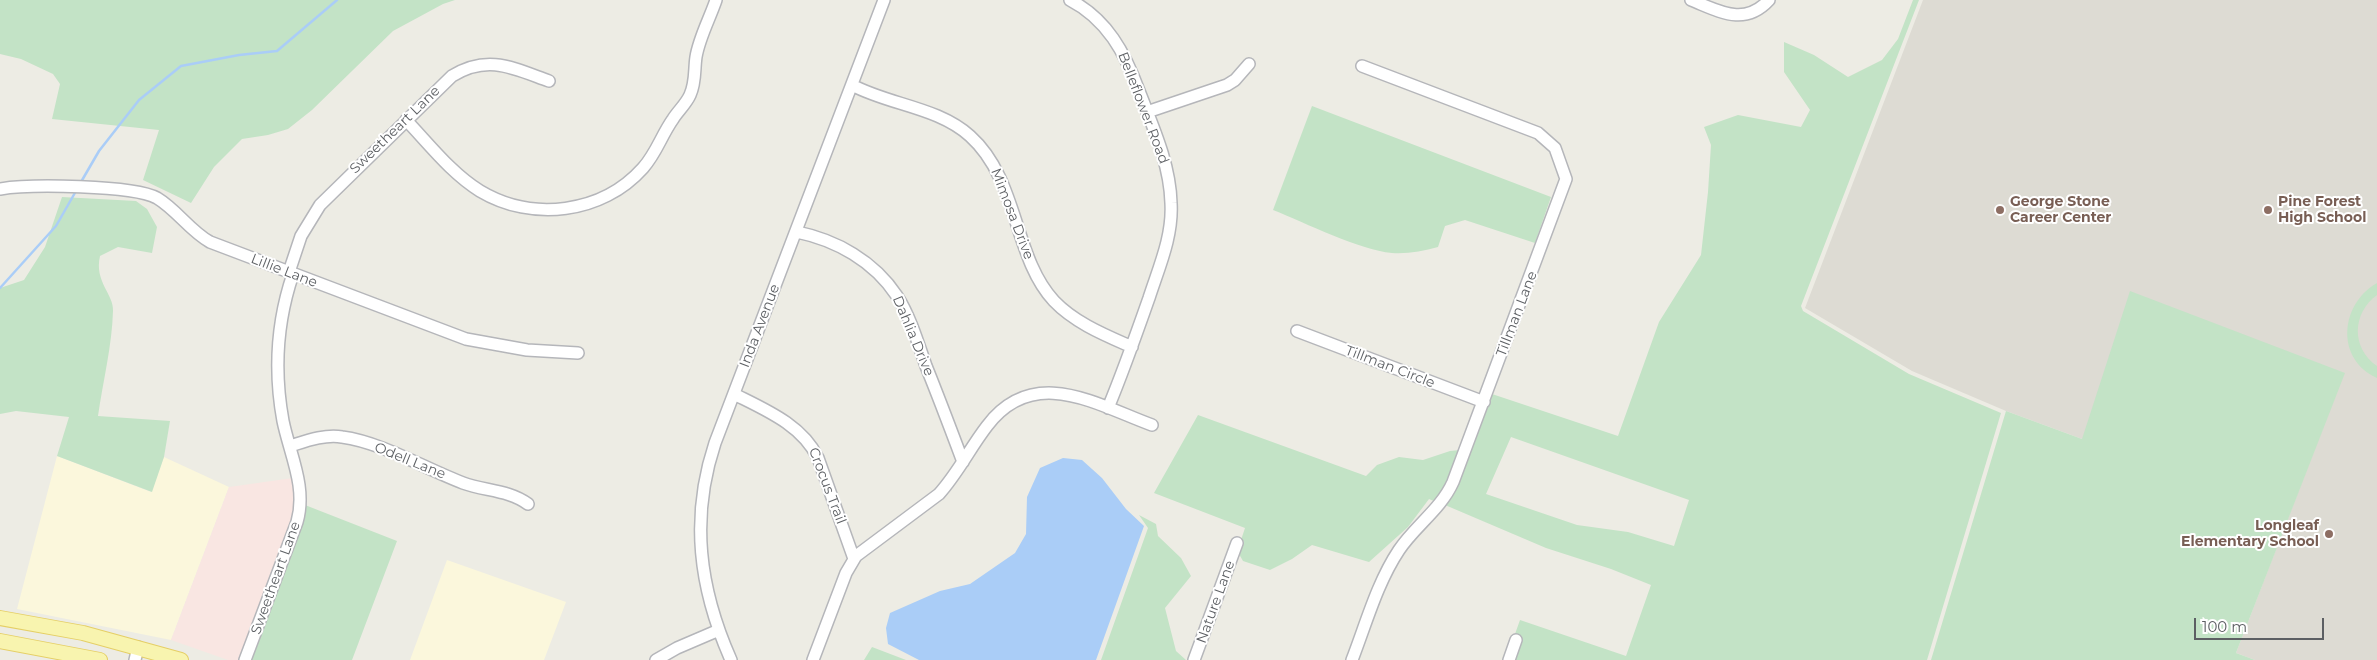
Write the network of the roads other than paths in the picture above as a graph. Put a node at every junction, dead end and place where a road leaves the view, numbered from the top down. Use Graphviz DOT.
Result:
graph roads {
  1 [pos="716,0"];
  2 [pos="884,0"];
  3 [pos="1070,0"];
  4 [pos="1691,0"];
  5 [pos="1768,0"];
  6 [pos="1249,64"];
  7 [pos="1362,66"];
  8 [pos="549,81"];
  9 [pos="852,85"];
  10 [pos="1147,112"];
  11 [pos="406,120"];
  12 [pos="0,189"];
  13 [pos="796,232"];
  14 [pos="291,273"];
  15 [pos="1297,332"];
  16 [pos="1132,347"];
  17 [pos="578,353"];
  18 [pos="734,394"];
  19 [pos="1484,402"];
  20 [pos="1108,408"];
  21 [pos="1152,425"];
  22 [pos="290,446"];
  23 [pos="963,462"];
  24 [pos="528,504"];
  25 [pos="1238,543"];
  26 [pos="854,559"];
  27 [pos="0,618"];
  28 [pos="719,630"];
  29 [pos="1516,640"];
  30 [pos="0,641"];
  31 [pos="136,654"];
  32 [pos="100,660"];
  33 [pos="181,660"];
  34 [pos="245,660"];
  35 [pos="656,660"];
  36 [pos="731,660"];
  37 [pos="812,660"];
  38 [pos="1194,660"];
  39 [pos="1352,660"];
  40 [pos="1508,660"];
  1 -- 11 [label="street"];
  2 -- 9 [label="street, Inda Avenue"];
  3 -- 10 [label="street, Belleflower Road"];
  4 -- 5 [label="street"];
  6 -- 10 [label="street"];
  7 -- 19 [label="street, Tillman Lane"];
  8 -- 11 [label="street, Sweetheart Lane"];
  9 -- 13 [label="street, Inda Avenue"];
  9 -- 16 [label="street, Mimosa Drive"];
  10 -- 16 [label="street, Belleflower Road"];
  11 -- 14 [label="street, Sweetheart Lane"];
  12 -- 14 [label="street, Lillie Lane"];
  13 -- 18 [label="street, Inda Avenue"];
  13 -- 23 [label="street, Dahlia Drive"];
  14 -- 17 [label="street, Lillie Lane"];
  14 -- 22 [label="street, Sweetheart Lane"];
  15 -- 19 [label="street, Tillman Circle"];
  16 -- 20 [label="street, Belleflower Road"];
  18 -- 26 [label="street, Crocus Trail"];
  18 -- 28 [label="street, Inda Avenue"];
  19 -- 39 [label="street, Tillman Lane"];
  20 -- 21 [label="street"];
  20 -- 23 [label="street"];
  22 -- 24 [label="street, Odell Lane"];
  22 -- 34 [label="street, Sweetheart Lane"];
  23 -- 26 [label="street"];
  25 -- 38 [label="street, Nature Lane"];
  26 -- 37 [label="street"];
  27 -- 31 [label="main road"];
  28 -- 35 [label="street"];
  28 -- 36 [label="street, Inda Avenue"];
  29 -- 40 [label="street"];
  30 -- 32 [label="main road"];
  31 -- 33 [label="main road"];
}
